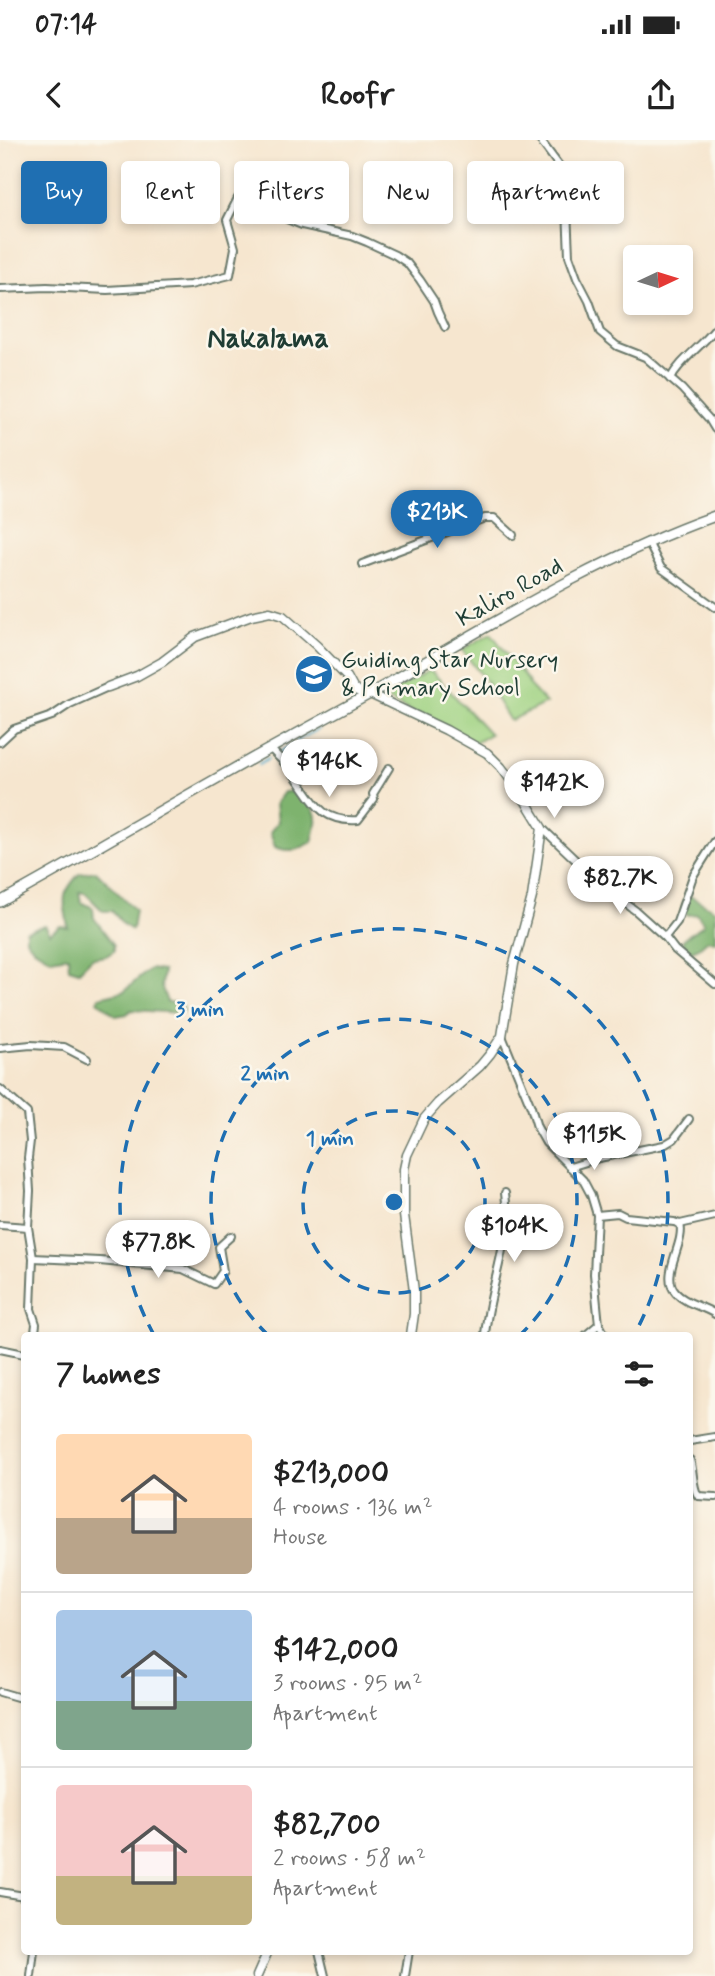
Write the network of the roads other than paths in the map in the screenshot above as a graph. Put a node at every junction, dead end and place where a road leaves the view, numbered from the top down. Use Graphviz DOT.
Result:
graph roads {
  1 [pos="540,140"];
  2 [pos="0,289"];
  3 [pos="445,327"];
  4 [pos="715,328"];
  5 [pos="670,379"];
  6 [pos="715,429"];
  7 [pos="715,516"];
  8 [pos="513,535"];
  9 [pos="648,542"];
  10 [pos="362,564"];
  11 [pos="715,607"];
  12 [pos="108,687"];
  13 [pos="370,694"];
  14 [pos="0,742"];
  15 [pos="271,749"];
  16 [pos="389,768"];
  17 [pos="542,828"];
  18 [pos="715,841"];
  19 [pos="0,902"];
  20 [pos="664,937"];
  21 [pos="715,984"];
  22 [pos="502,1036"];
  23 [pos="0,1048"];
  24 [pos="87,1059"];
  25 [pos="0,1089"];
  26 [pos="688,1119"];
  27 [pos="570,1167"];
  28 [pos="505,1193"];
  29 [pos="597,1215"];
  30 [pos="715,1216"];
  31 [pos="680,1224"];
  32 [pos="0,1225"];
  33 [pos="28,1227"];
  34 [pos="231,1236"];
  35 [pos="33,1258"];
  36 [pos="715,1314"];
  37 [pos="600,1324"];
  38 [pos="35,1332"];
  39 [pos="411,1332"];
  40 [pos="485,1332"];
  41 [pos="590,1332"];
  42 [pos="604,1332"];
  43 [pos="0,1349"];
  44 [pos="21,1353"];
  45 [pos="715,1436"];
  46 [pos="693,1440"];
  47 [pos="693,1469"];
  48 [pos="715,1497"];
  49 [pos="0,1692"];
  50 [pos="21,1698"];
  51 [pos="0,1892"];
  52 [pos="21,1896"];
  53 [pos="34,1955"];
  54 [pos="266,1955"];
  55 [pos="320,1955"];
  56 [pos="408,1955"];
  57 [pos="31,1976"];
  58 [pos="257,1976"];
  59 [pos="325,1976"];
  60 [pos="405,1976"];
  1 -- 5 [label="street"];
  2 -- 3 [label="street"];
  4 -- 5 [label="street"];
  5 -- 6 [label="street"];
  7 -- 9 [label="main road, Kaliro Road"];
  8 -- 10 [label="street"];
  9 -- 11 [label="street"];
  9 -- 13 [label="main road, Kaliro Road"];
  12 -- 13 [label="street"];
  12 -- 14 [label="street"];
  13 -- 15 [label="main road, Kaliro Road"];
  13 -- 17 [label="street"];
  15 -- 16 [label="street"];
  15 -- 19 [label="main road, Kaliro Road"];
  17 -- 20 [label="street"];
  17 -- 22 [label="street"];
  18 -- 20 [label="street"];
  20 -- 21 [label="street"];
  22 -- 27 [label="street"];
  22 -- 39 [label="street"];
  23 -- 24 [label="street"];
  25 -- 33 [label="street"];
  26 -- 27 [label="street"];
  27 -- 29 [label="street"];
  28 -- 40 [label="street"];
  29 -- 31 [label="street"];
  29 -- 37 [label="street"];
  30 -- 31 [label="street"];
  31 -- 36 [label="street"];
  32 -- 33 [label="street"];
  33 -- 35 [label="street"];
  34 -- 35 [label="street"];
  35 -- 38 [label="street"];
  37 -- 41 [label="street"];
  37 -- 42 [label="street"];
  43 -- 44 [label="street"];
  45 -- 46 [label="street"];
  47 -- 48 [label="street"];
  49 -- 50 [label="street"];
  51 -- 52 [label="street"];
  53 -- 57 [label="street"];
  54 -- 58 [label="street"];
  55 -- 59 [label="street"];
  56 -- 60 [label="street"];
}
